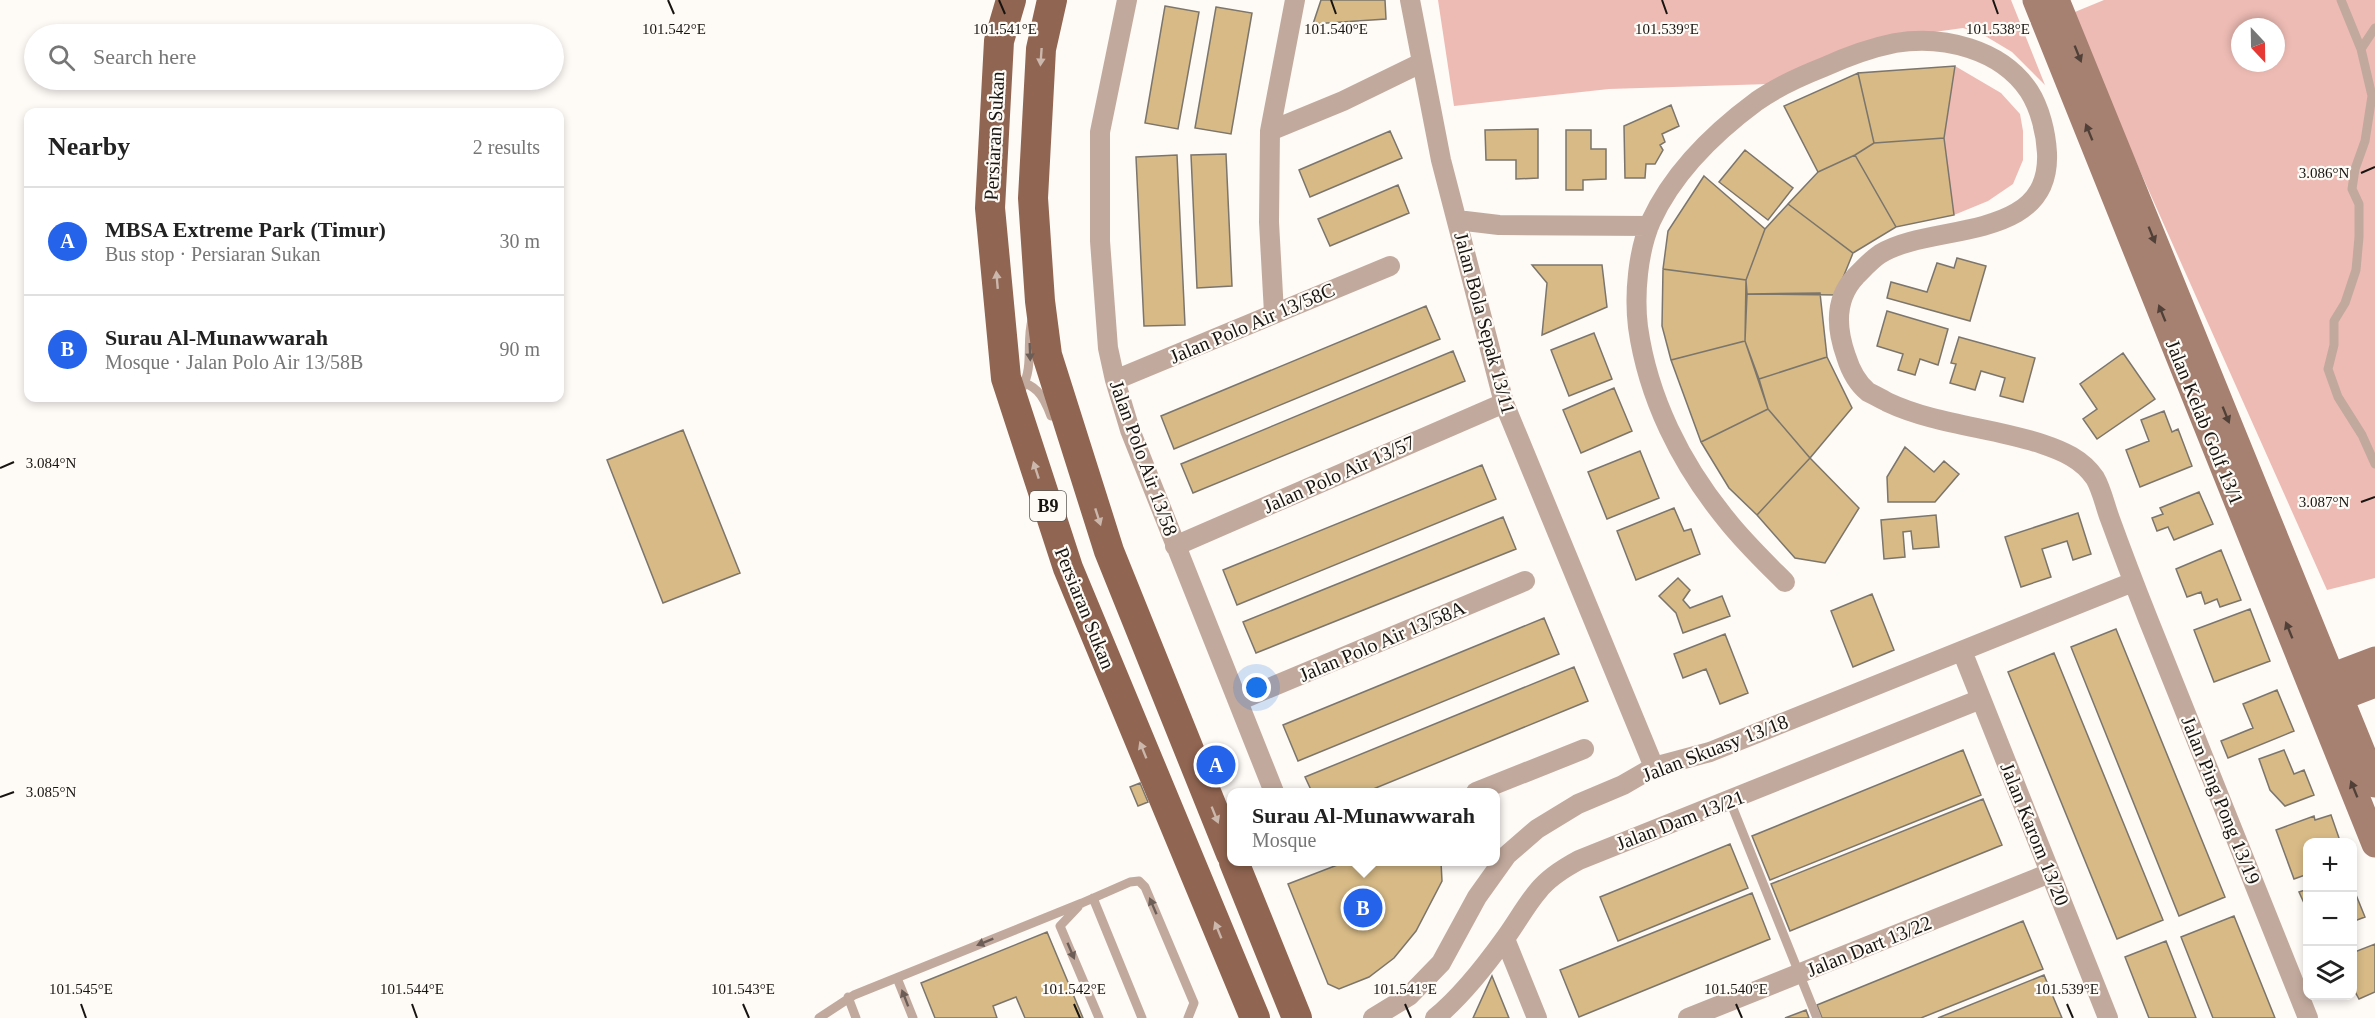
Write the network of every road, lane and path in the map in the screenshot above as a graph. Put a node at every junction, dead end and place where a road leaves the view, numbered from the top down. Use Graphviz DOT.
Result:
graph roads {
  1 [pos="1011,0"];
  2 [pos="1052,0"];
  3 [pos="1127,0"];
  4 [pos="1295,0"];
  5 [pos="1410,0"];
  6 [pos="2036,0"];
  7 [pos="2056,0"];
  8 [pos="2342,0"];
  9 [pos="2375,28"];
  10 [pos="2361,50"];
  11 [pos="1421,63"];
  12 [pos="1270,131"];
  13 [pos="1457,220"];
  14 [pos="1649,226"];
  15 [pos="1389,266"];
  16 [pos="1040,301"];
  17 [pos="1274,313"];
  18 [pos="1115,380"];
  19 [pos="1015,387"];
  20 [pos="1504,403"];
  21 [pos="1055,425"];
  22 [pos="1067,450"];
  23 [pos="2375,465"];
  24 [pos="1084,474"];
  25 [pos="1175,546"];
  26 [pos="1526,581"];
  27 [pos="1785,582"];
  28 [pos="2133,582"];
  29 [pos="1962,651"];
  30 [pos="2375,660"];
  31 [pos="2375,684"];
  32 [pos="2326,691"];
  33 [pos="1981,699"];
  34 [pos="1238,701"];
  35 [pos="1584,749"];
  36 [pos="1654,767"];
  37 [pos="2375,784"];
  38 [pos="1272,788"];
  39 [pos="1486,788"];
  40 [pos="1730,801"];
  41 [pos="2375,843"];
  42 [pos="1227,844"];
  43 [pos="1500,865"];
  44 [pos="1236,866"];
  45 [pos="1499,866"];
  46 [pos="2050,873"];
  47 [pos="1093,898"];
  48 [pos="1082,903"];
  49 [pos="1505,939"];
  50 [pos="1799,974"];
  51 [pos="897,978"];
  52 [pos="1240,984"];
  53 [pos="848,998"];
  54 [pos="1293,1009"];
  55 [pos="819,1018"];
  56 [pos="856,1018"];
  57 [pos="913,1018"];
  58 [pos="1099,1018"];
  59 [pos="1142,1018"];
  60 [pos="1188,1018"];
  61 [pos="1237,1018"];
  62 [pos="1255,1018"];
  63 [pos="1320,1018"];
  64 [pos="1373,1018"];
  65 [pos="1436,1018"];
  66 [pos="1537,1018"];
  67 [pos="1688,1018"];
  68 [pos="1816,1018"];
  69 [pos="2108,1018"];
  70 [pos="2308,1018"];
  19 -- 1 [label="main road, Persiaran Sukan / B9, one-way"];
  2 -- 16 [label="main road, B9, one-way"];
  3 -- 18 [label="street, Jalan Polo Air 13/58"];
  4 -- 12 [label="street"];
  5 -- 11 [label="street, Jalan Bola Sepak 13/11"];
  32 -- 6 [label="street, Jalan Kelab Golf 13/1, one-way"];
  7 -- 32 [label="street, one-way"];
  8 -- 10 [label="lane"];
  9 -- 10 [label="lane"];
  10 -- 23 [label="lane"];
  11 -- 12 [label="street"];
  11 -- 13 [label="street, Jalan Bola Sepak 13/11"];
  12 -- 17 [label="street"];
  13 -- 14 [label="street"];
  13 -- 20 [label="street, Jalan Bola Sepak 13/11"];
  14 -- 27 [label="street, Jalan Ping Pong 13/19"];
  14 -- 28 [label="street, Jalan Ping Pong 13/19"];
  15 -- 17 [label="street, Jalan Polo Air 13/58C"];
  16 -- 19 [label="lane, one-way"];
  16 -- 24 [label="main road, B9"];
  17 -- 18 [label="street, Jalan Polo Air 13/58C"];
  18 -- 25 [label="street, Jalan Polo Air 13/58"];
  19 -- 21 [label="lane"];
  52 -- 19 [label="main road, Persiaran Sukan / B9, one-way"];
  20 -- 25 [label="street, Jalan Polo Air 13/57"];
  20 -- 36 [label="street, Jalan Bola Sepak 13/11"];
  22 -- 24 [label="lane"];
  24 -- 42 [label="main road, B9, one-way"];
  25 -- 34 [label="street, Jalan Polo Air 13/58"];
  26 -- 34 [label="street, Jalan Polo Air 13/58A"];
  28 -- 29 [label="street, Jalan Skuasy 13/18"];
  28 -- 70 [label="street, Jalan Ping Pong 13/19"];
  29 -- 33 [label="street, Jalan Karom 13/20"];
  29 -- 36 [label="street, Jalan Skuasy 13/18"];
  30 -- 32 [label="street"];
  31 -- 32 [label="street"];
  32 -- 37 [label="street, Jalan Kelab Golf 13/1"];
  41 -- 32 [label="street, Jalan Kelab Golf 13/1, one-way"];
  33 -- 40 [label="street, Jalan Dam 13/21"];
  33 -- 46 [label="street, Jalan Karom 13/20"];
  34 -- 38 [label="street, Jalan Polo Air 13/58"];
  35 -- 39 [label="street"];
  36 -- 43 [label="street, Jalan Skuasy 13/18"];
  40 -- 49 [label="street, Jalan Dam 13/21"];
  40 -- 50 [label="lane"];
  44 -- 54 [label="main road"];
  45 -- 64 [label="street, Jalan Skuasy 13/18"];
  46 -- 50 [label="street, Jalan Dart 13/22"];
  46 -- 69 [label="street, Jalan Karom 13/20"];
  47 -- 48 [label="lane"];
  47 -- 59 [label="lane"];
  60 -- 47 [label="lane, one-way"];
  48 -- 51 [label="lane, one-way"];
  48 -- 58 [label="lane, one-way"];
  49 -- 65 [label="street, Jalan Dam 13/21"];
  49 -- 66 [label="street"];
  50 -- 67 [label="street, Jalan Dart 13/22"];
  50 -- 68 [label="lane"];
  51 -- 53 [label="lane"];
  57 -- 51 [label="lane, one-way"];
  52 -- 61 [label="main road"];
  52 -- 62 [label="main road, Persiaran Sukan / B9"];
  53 -- 55 [label="lane"];
  53 -- 56 [label="lane"];
  54 -- 63 [label="main road"];
}
